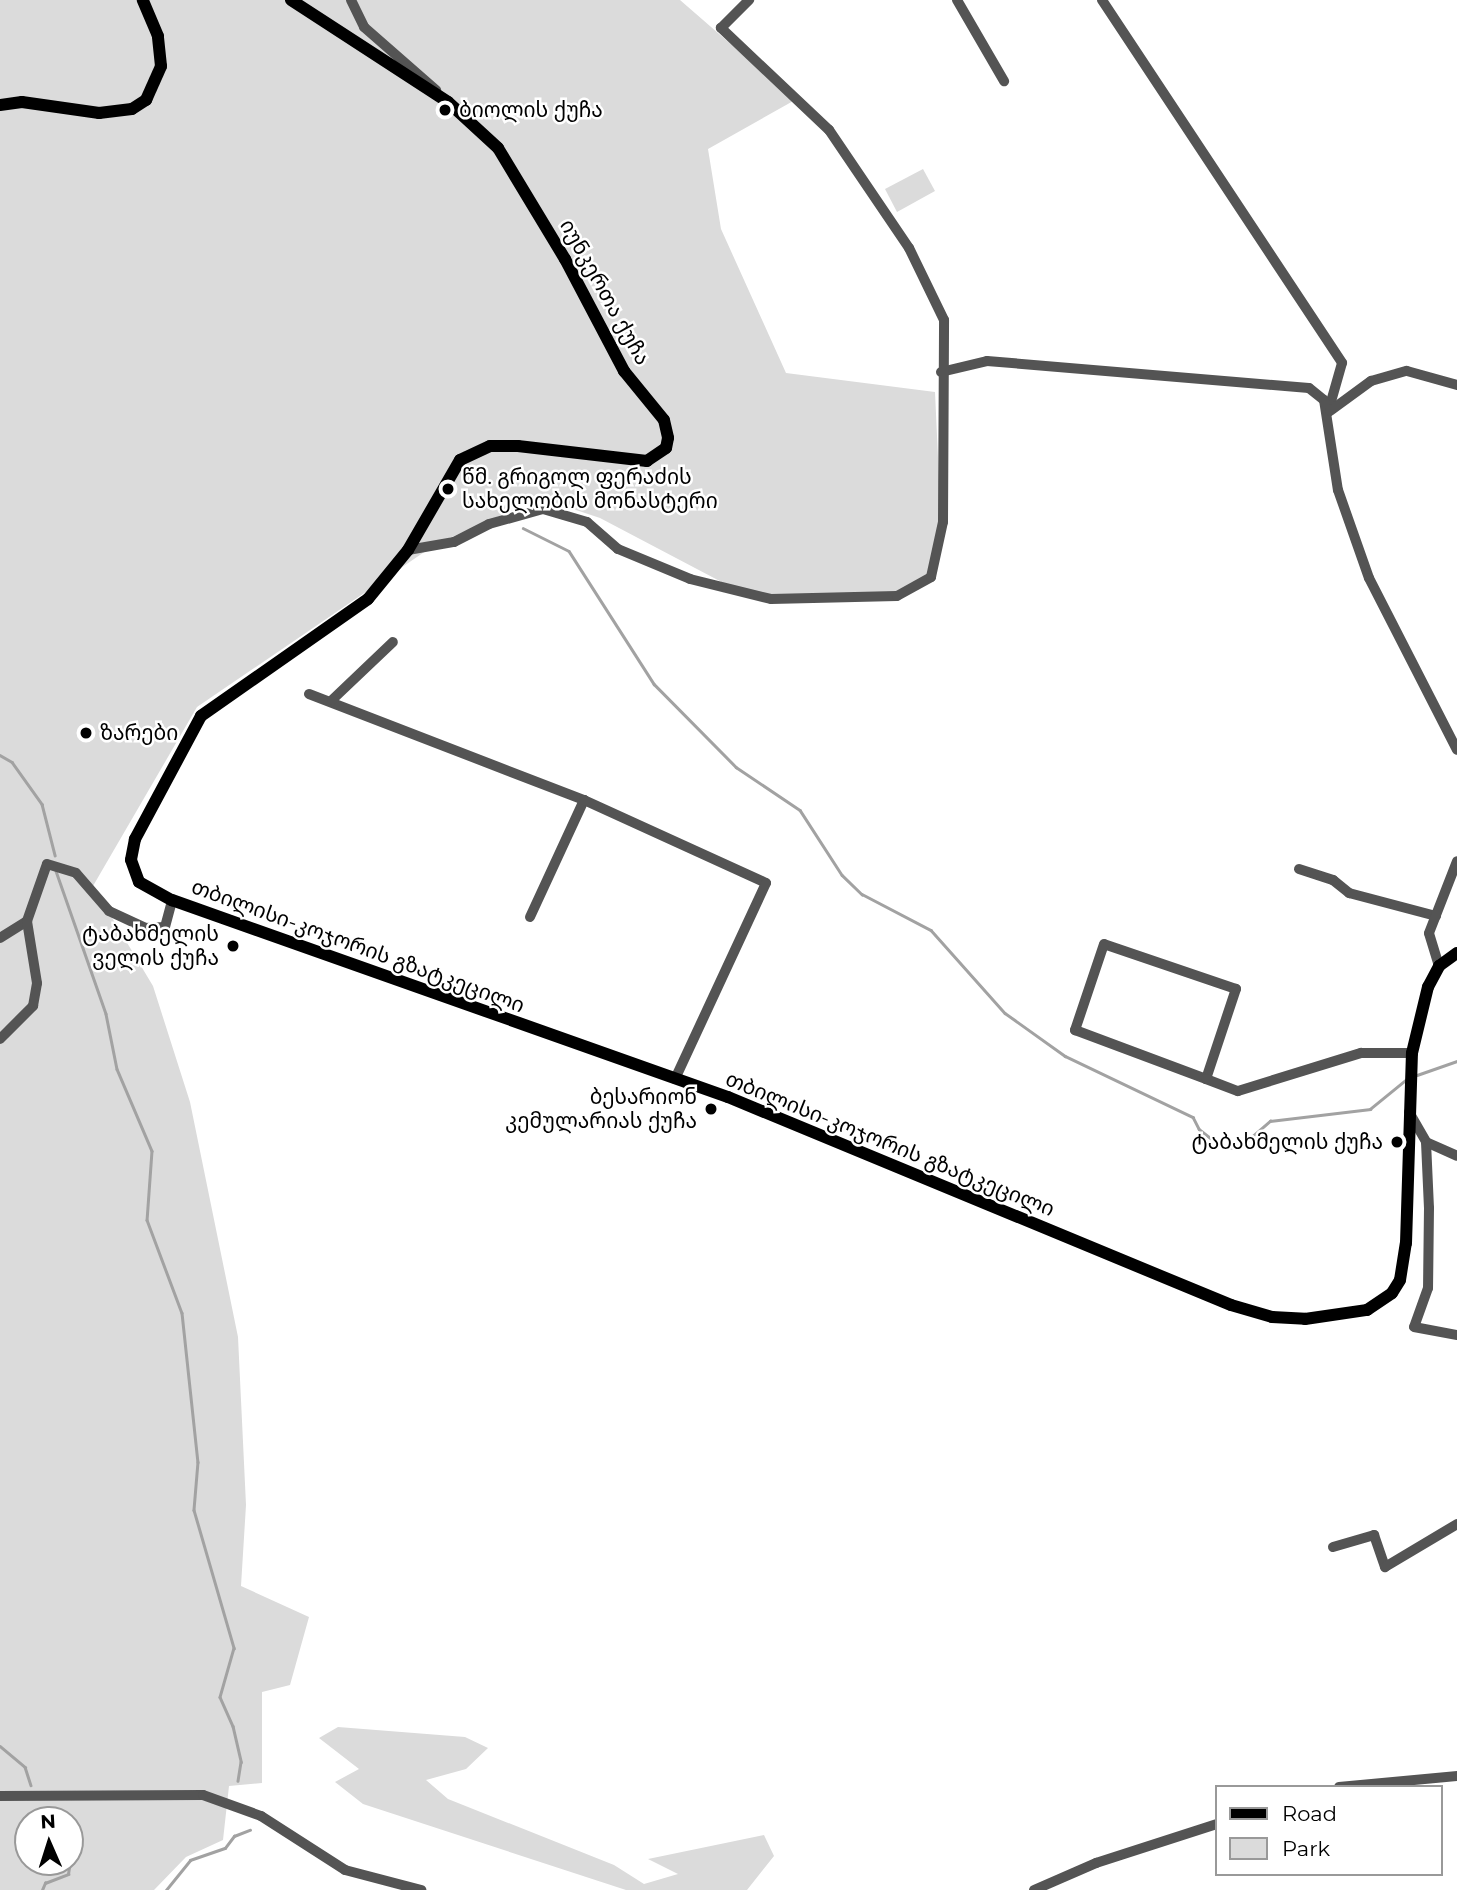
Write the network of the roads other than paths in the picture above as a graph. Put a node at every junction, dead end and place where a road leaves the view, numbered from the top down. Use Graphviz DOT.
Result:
graph roads {
  1 [pos="143,0"];
  2 [pos="291,0"];
  3 [pos="351,0"];
  4 [pos="749,0"];
  5 [pos="957,0"];
  6 [pos="1102,0"];
  7 [pos="1004,81"];
  8 [pos="447,102"];
  9 [pos="0,105"];
  10 [pos="941,373"];
  11 [pos="1457,385"];
  12 [pos="1328,412"];
  13 [pos="408,550"];
  14 [pos="393,642"];
  15 [pos="309,694"];
  16 [pos="332,700"];
  17 [pos="1457,750"];
  18 [pos="584,800"];
  19 [pos="1457,862"];
  20 [pos="1299,869"];
  21 [pos="172,900"];
  22 [pos="1436,916"];
  23 [pos="530,917"];
  24 [pos="27,921"];
  25 [pos="0,938"];
  26 [pos="1457,953"];
  27 [pos="1440,966"];
  28 [pos="0,1039"];
  29 [pos="1412,1053"];
  30 [pos="675,1079"];
  31 [pos="1206,1079"];
  32 [pos="1408,1112"];
  33 [pos="1426,1142"];
  34 [pos="1457,1156"];
  35 [pos="1457,1335"];
  36 [pos="1457,1524"];
  37 [pos="1333,1547"];
  38 [pos="1457,1776"];
  39 [pos="1360,1785"];
  40 [pos="0,1796"];
  41 [pos="1216,1824"];
  42 [pos="421,1890"];
  43 [pos="1034,1890"];
  1 -- 9 [label="main road"];
  2 -- 8 [label="main road, იუნკერთა ქუჩა"];
  3 -- 8 [label="street"];
  4 -- 10 [label="street"];
  5 -- 7 [label="street"];
  6 -- 12 [label="street"];
  8 -- 13 [label="main road, იუნკერთა ქუჩა"];
  10 -- 12 [label="street"];
  10 -- 13 [label="street"];
  11 -- 12 [label="street"];
  12 -- 17 [label="street"];
  13 -- 21 [label="main road, იუნკერთა ქუჩა"];
  14 -- 16 [label="street"];
  15 -- 16 [label="street"];
  16 -- 18 [label="street"];
  18 -- 23 [label="street"];
  18 -- 30 [label="street"];
  19 -- 22 [label="street"];
  20 -- 22 [label="street"];
  21 -- 24 [label="street"];
  21 -- 30 [label="main road, თბილისი-კოჯორის გზატკეცილი"];
  22 -- 27 [label="street"];
  24 -- 25 [label="street"];
  24 -- 28 [label="street"];
  26 -- 27 [label="main road, თბილისი-კოჯორის გზატკეცილი"];
  27 -- 29 [label="main road, თბილისი-კოჯორის გზატკეცილი"];
  29 -- 31 [label="street"];
  29 -- 32 [label="main road, თბილისი-კოჯორის გზატკეცილი"];
  30 -- 32 [label="main road, თბილისი-კოჯორის გზატკეცილი"];
  31 -- 31 [label="street"];
  32 -- 33 [label="street"];
  33 -- 34 [label="street"];
  33 -- 35 [label="street"];
  36 -- 37 [label="street"];
  38 -- 39 [label="street"];
  40 -- 42 [label="street"];
  41 -- 43 [label="street"];
}
